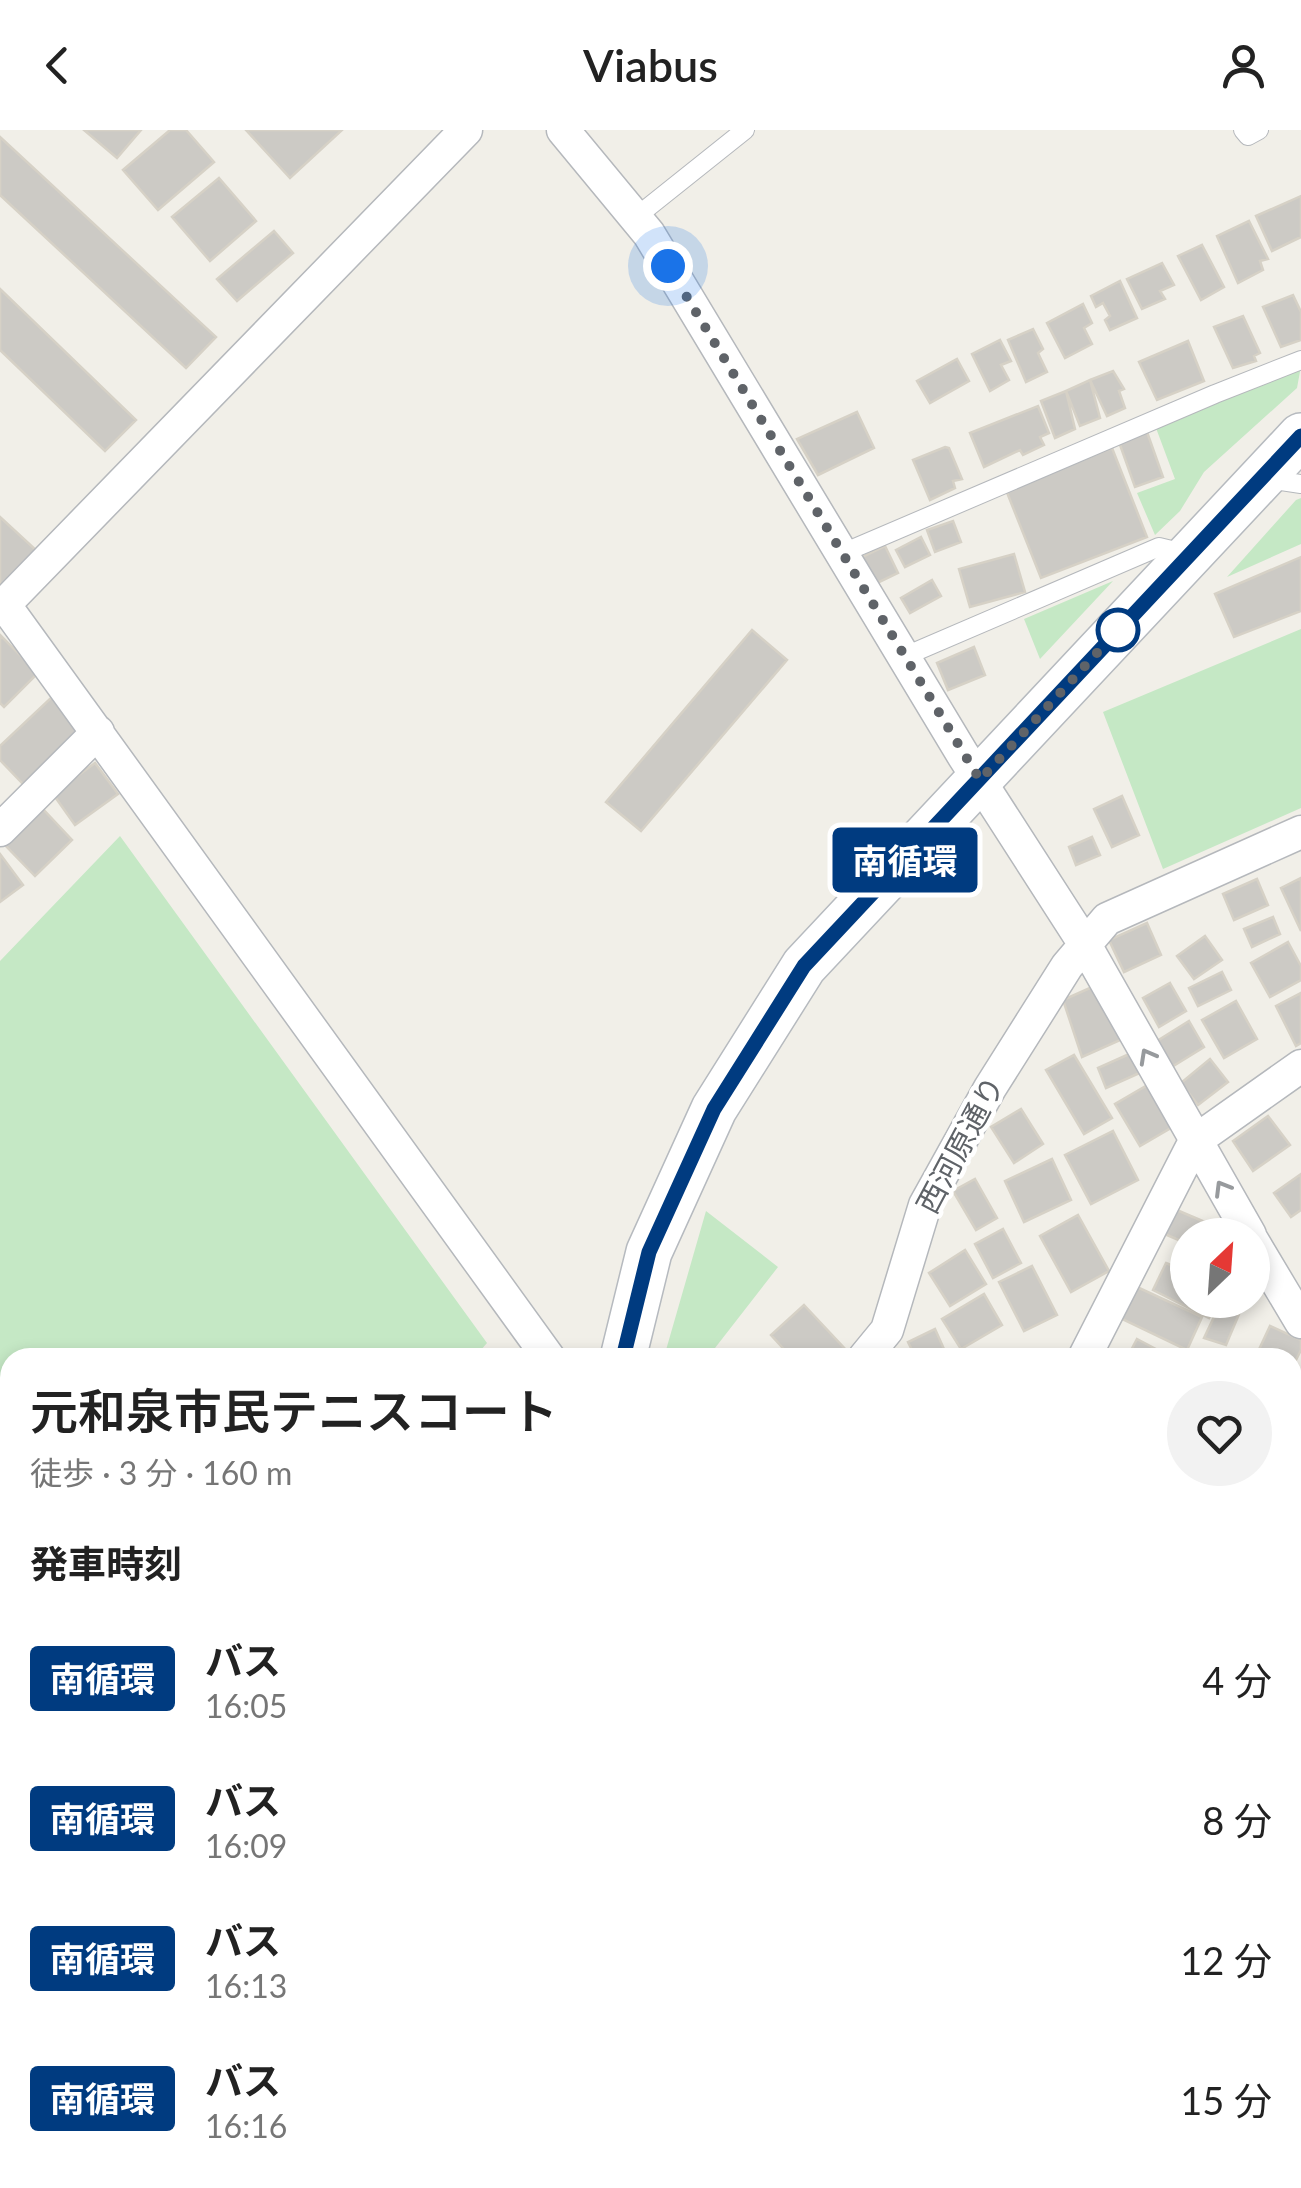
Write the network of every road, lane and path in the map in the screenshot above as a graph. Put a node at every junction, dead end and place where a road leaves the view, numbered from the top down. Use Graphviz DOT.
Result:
graph roads {
  1 [pos="466,130"];
  2 [pos="563,130"];
  3 [pos="745,130"];
  4 [pos="1244,130"];
  5 [pos="1259,130"];
  6 [pos="636,217"];
  7 [pos="1301,360"];
  8 [pos="1301,436"];
  9 [pos="1281,481"];
  10 [pos="843,553"];
  11 [pos="1188,554"];
  12 [pos="2,606"];
  13 [pos="903,657"];
  14 [pos="98,732"];
  15 [pos="980,780"];
  16 [pos="0,830"];
  17 [pos="1301,832"];
  18 [pos="1084,943"];
  19 [pos="1301,1066"];
  20 [pos="1194,1142"];
  21 [pos="1240,1218"];
  22 [pos="1270,1265"];
  23 [pos="1297,1304"];
  24 [pos="894,1344"];
  25 [pos="542,1348"];
  26 [pos="625,1348"];
  27 [pos="1089,1348"];
  1 -- 12 [label="street"];
  2 -- 6 [label="street"];
  3 -- 6 [label="lane"];
  4 -- 5 [label="lane"];
  6 -- 10 [label="street"];
  7 -- 10 [label="lane"];
  8 -- 9 [label="main road"];
  9 -- 11 [label="main road"];
  10 -- 13 [label="street"];
  11 -- 13 [label="lane"];
  11 -- 15 [label="main road"];
  12 -- 14 [label="street"];
  13 -- 15 [label="street"];
  14 -- 16 [label="street"];
  14 -- 25 [label="street"];
  15 -- 18 [label="street"];
  15 -- 26 [label="main road"];
  17 -- 18 [label="street, 西河原通り"];
  20 -- 18 [label="street, one-way"];
  18 -- 24 [label="street, 西河原通り"];
  19 -- 20 [label="street"];
  21 -- 20 [label="street, one-way"];
  20 -- 27 [label="street"];
  22 -- 23 [label="street"];
}
